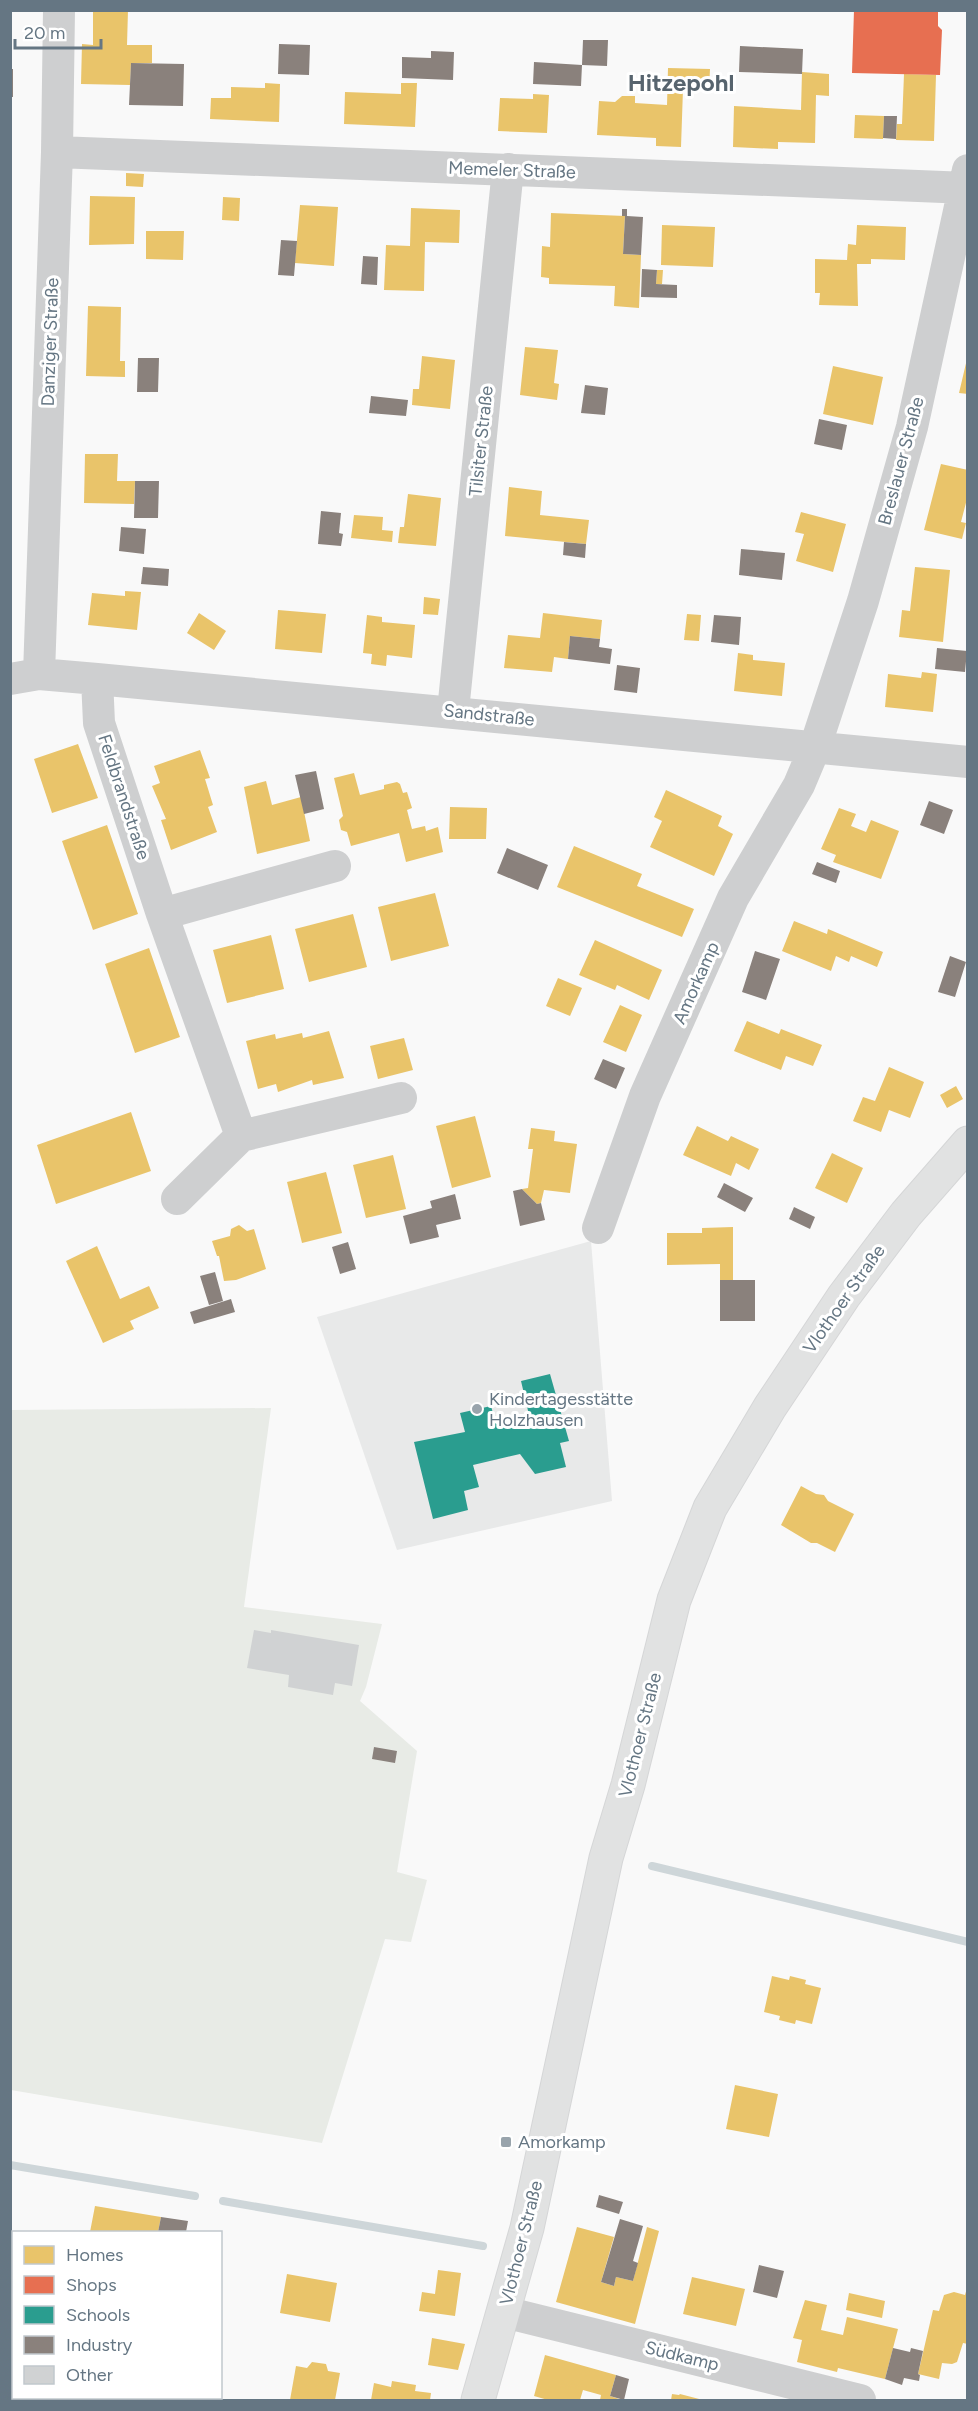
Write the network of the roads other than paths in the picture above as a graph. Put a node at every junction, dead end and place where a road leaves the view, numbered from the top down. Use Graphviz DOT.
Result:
graph roads {
  1 [pos="59,10"];
  2 [pos="57,152"];
  3 [pos="508,170"];
  4 [pos="967,182"];
  5 [pos="25,676"];
  6 [pos="97,678"];
  7 [pos="453,711"];
  8 [pos="815,747"];
  9 [pos="968,762"];
  10 [pos="335,866"];
  11 [pos="162,914"];
  12 [pos="401,1098"];
  13 [pos="241,1136"];
  14 [pos="968,1143"];
  15 [pos="177,1199"];
  16 [pos="598,1228"];
  17 [pos="504,2312"];
  18 [pos="478,2400"];
  19 [pos="860,2400"];
  1 -- 2 [label="street, Danziger Straße"];
  2 -- 3 [label="street, Memeler Straße"];
  2 -- 5 [label="street, Danziger Straße"];
  3 -- 4 [label="street, Memeler Straße"];
  3 -- 7 [label="street, Tilsiter Straße"];
  4 -- 8 [label="street, Breslauer Straße"];
  5 -- 6 [label="street, Sandstraße"];
  6 -- 7 [label="street, Sandstraße"];
  6 -- 11 [label="street, Feldbrandstraße"];
  7 -- 8 [label="street, Sandstraße"];
  8 -- 9 [label="street, Sandstraße"];
  8 -- 16 [label="street, Amorkamp"];
  10 -- 11 [label="street"];
  11 -- 13 [label="street, Feldbrandstraße"];
  12 -- 13 [label="street"];
  13 -- 15 [label="street"];
  14 -- 17 [label="street, Vlothoer Straße"];
  17 -- 18 [label="street, Vlothoer Straße"];
  17 -- 19 [label="street, Südkamp"];
}
